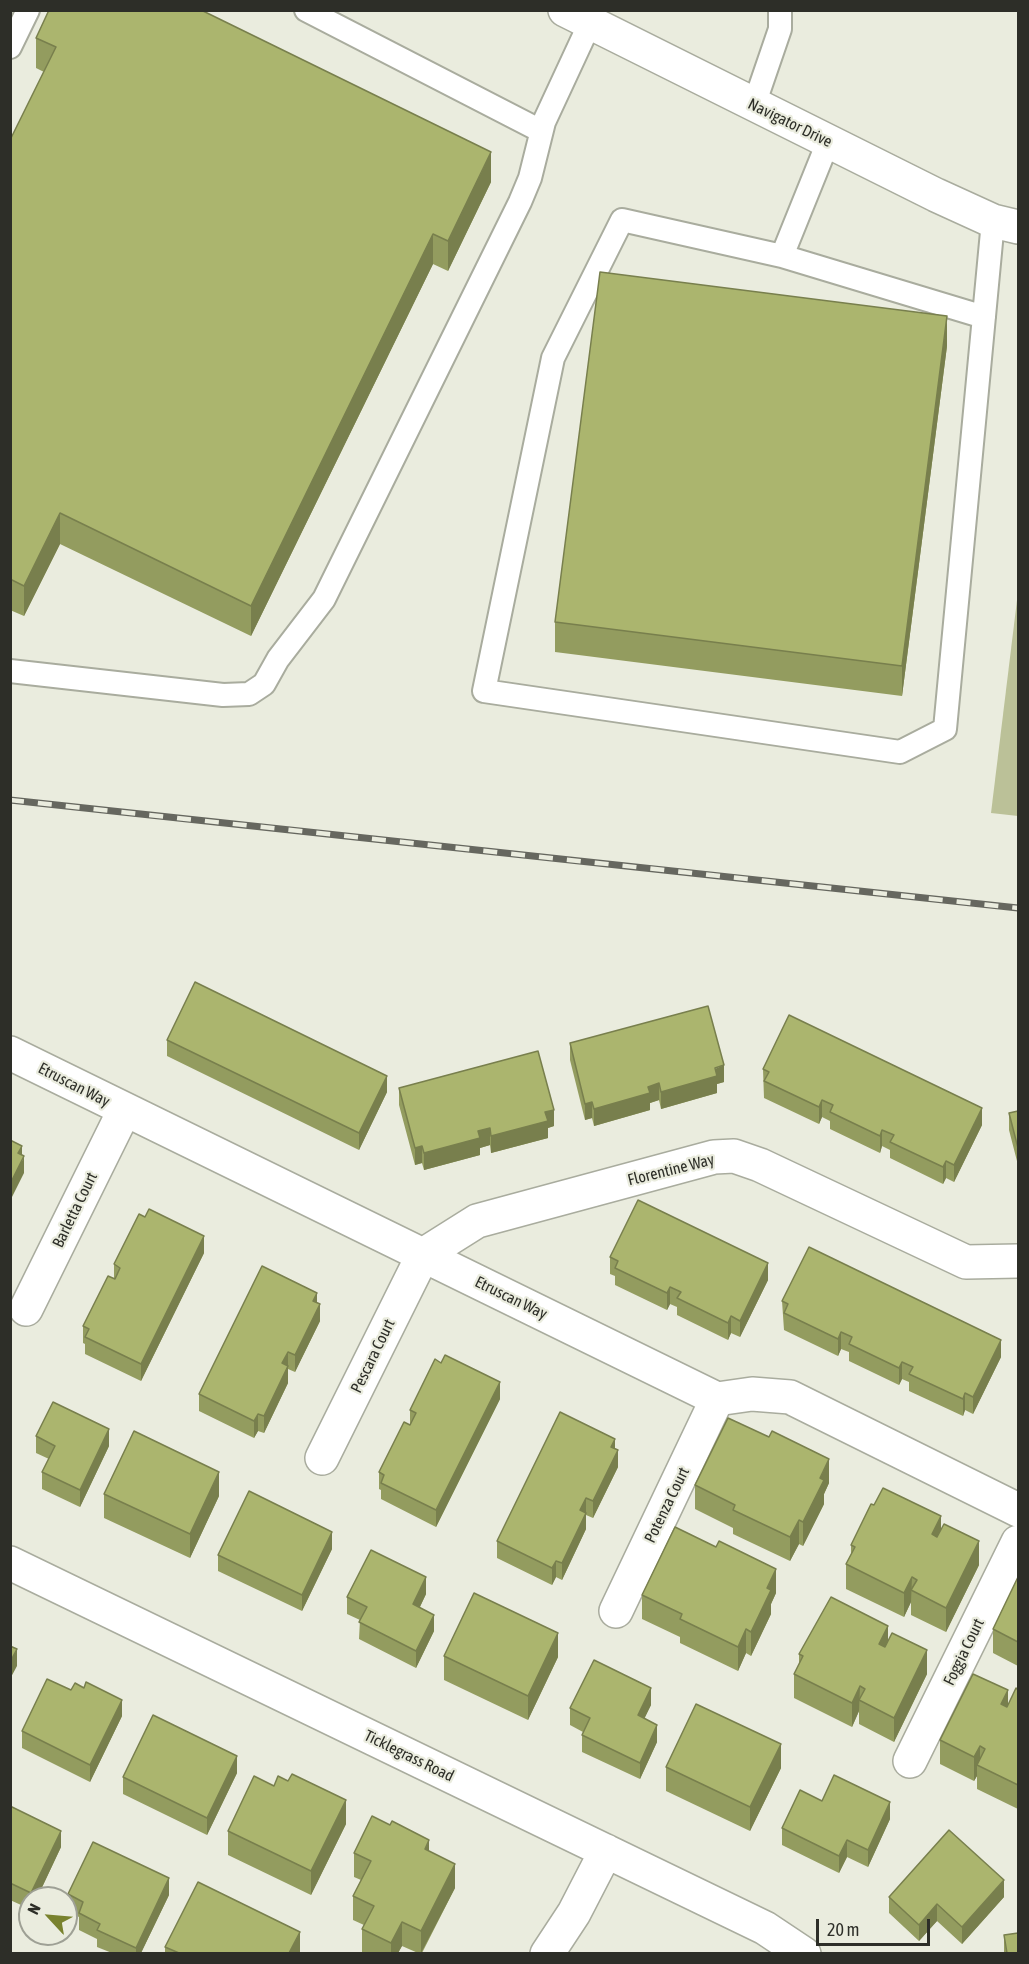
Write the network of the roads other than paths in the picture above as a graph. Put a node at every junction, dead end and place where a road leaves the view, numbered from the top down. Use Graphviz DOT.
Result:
graph roads {
  1 [pos="28,10"];
  2 [pos="306,10"];
  3 [pos="780,10"];
  4 [pos="577,17"];
  5 [pos="10,47"];
  6 [pos="754,105"];
  7 [pos="541,131"];
  8 [pos="828,141"];
  9 [pos="1006,224"];
  10 [pos="782,256"];
  11 [pos="984,317"];
  12 [pos="10,671"];
  13 [pos="10,1053"];
  14 [pos="124,1111"];
  15 [pos="423,1255"];
  16 [pos="1018,1262"];
  17 [pos="26,1309"];
  18 [pos="717,1399"];
  19 [pos="322,1458"];
  20 [pos="1018,1510"];
  21 [pos="1018,1542"];
  22 [pos="10,1563"];
  23 [pos="616,1611"];
  24 [pos="910,1761"];
  25 [pos="606,1851"];
  26 [pos="548,1953"];
  27 [pos="804,1953"];
  1 -- 5 [label="lane"];
  2 -- 7 [label="lane"];
  3 -- 6 [label="lane"];
  4 -- 6 [label="street, Navigator Drive"];
  4 -- 7 [label="lane"];
  6 -- 8 [label="street, Navigator Drive"];
  7 -- 12 [label="lane"];
  8 -- 9 [label="street, Navigator Drive"];
  8 -- 10 [label="lane"];
  9 -- 11 [label="lane"];
  10 -- 11 [label="lane"];
  10 -- 11 [label="lane"];
  13 -- 14 [label="street, Etruscan Way"];
  14 -- 15 [label="street, Etruscan Way"];
  14 -- 17 [label="street, Barletta Court"];
  15 -- 16 [label="street, Florentine Way"];
  15 -- 18 [label="street, Etruscan Way"];
  15 -- 19 [label="street, Pescara Court"];
  18 -- 20 [label="street"];
  18 -- 23 [label="street, Potenza Court"];
  21 -- 24 [label="street, Foggia Court"];
  22 -- 25 [label="street, Ticklegrass Road"];
  25 -- 26 [label="street"];
  25 -- 27 [label="street, Ticklegrass Road"];
}
